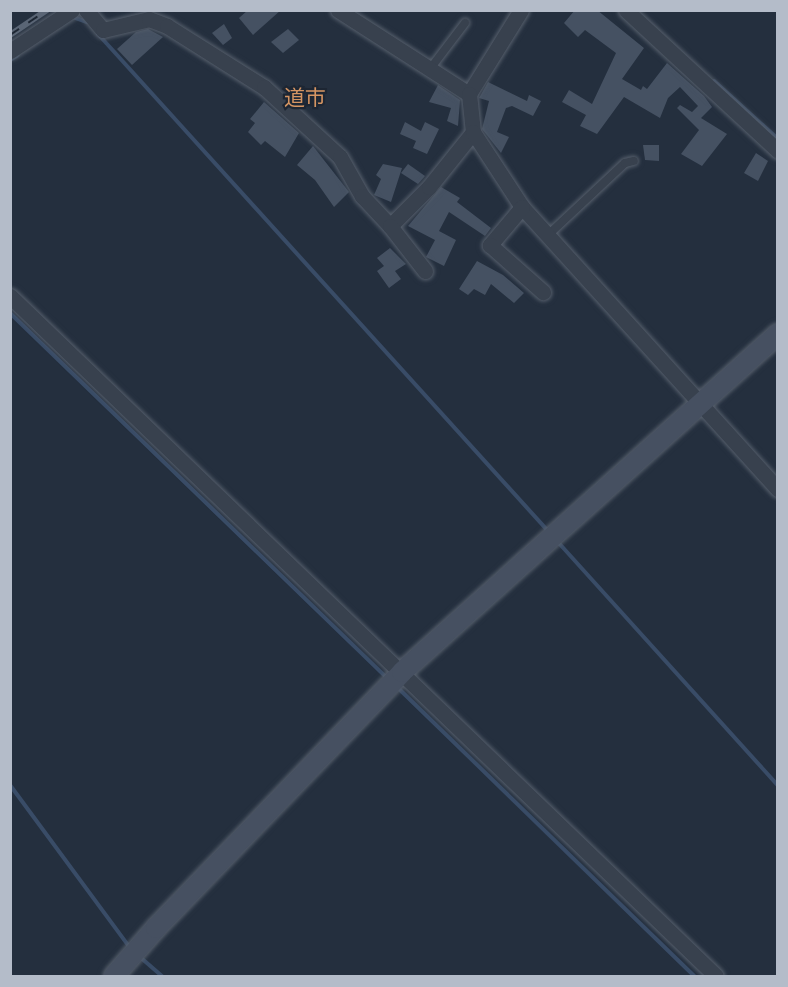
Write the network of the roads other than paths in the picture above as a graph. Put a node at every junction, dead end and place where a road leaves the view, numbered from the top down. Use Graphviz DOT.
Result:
graph roads {
  1 [pos="72,10"];
  2 [pos="86,10"];
  3 [pos="338,10"];
  4 [pos="521,10"];
  5 [pos="626,10"];
  6 [pos="465,23"];
  7 [pos="10,51"];
  8 [pos="429,70"];
  9 [pos="469,94"];
  10 [pos="473,132"];
  11 [pos="777,151"];
  12 [pos="634,161"];
  13 [pos="522,207"];
  14 [pos="390,226"];
  15 [pos="548,235"];
  16 [pos="425,271"];
  17 [pos="543,292"];
  18 [pos="10,296"];
  19 [pos="777,334"];
  20 [pos="700,403"];
  21 [pos="777,489"];
  22 [pos="402,672"];
  23 [pos="114,976"];
  24 [pos="716,976"];
  1 -- 7 [label="street"];
  2 -- 14 [label="street"];
  3 -- 8 [label="street"];
  4 -- 9 [label="street"];
  5 -- 11 [label="street"];
  6 -- 8 [label="lane"];
  8 -- 9 [label="street"];
  9 -- 10 [label="street"];
  10 -- 13 [label="street"];
  10 -- 14 [label="street"];
  12 -- 15 [label="lane"];
  13 -- 15 [label="street"];
  13 -- 17 [label="street"];
  14 -- 16 [label="street"];
  15 -- 20 [label="street"];
  18 -- 22 [label="street"];
  19 -- 20 [label="street"];
  20 -- 21 [label="street"];
  20 -- 22 [label="street"];
  22 -- 23 [label="street"];
  22 -- 24 [label="street"];
}
